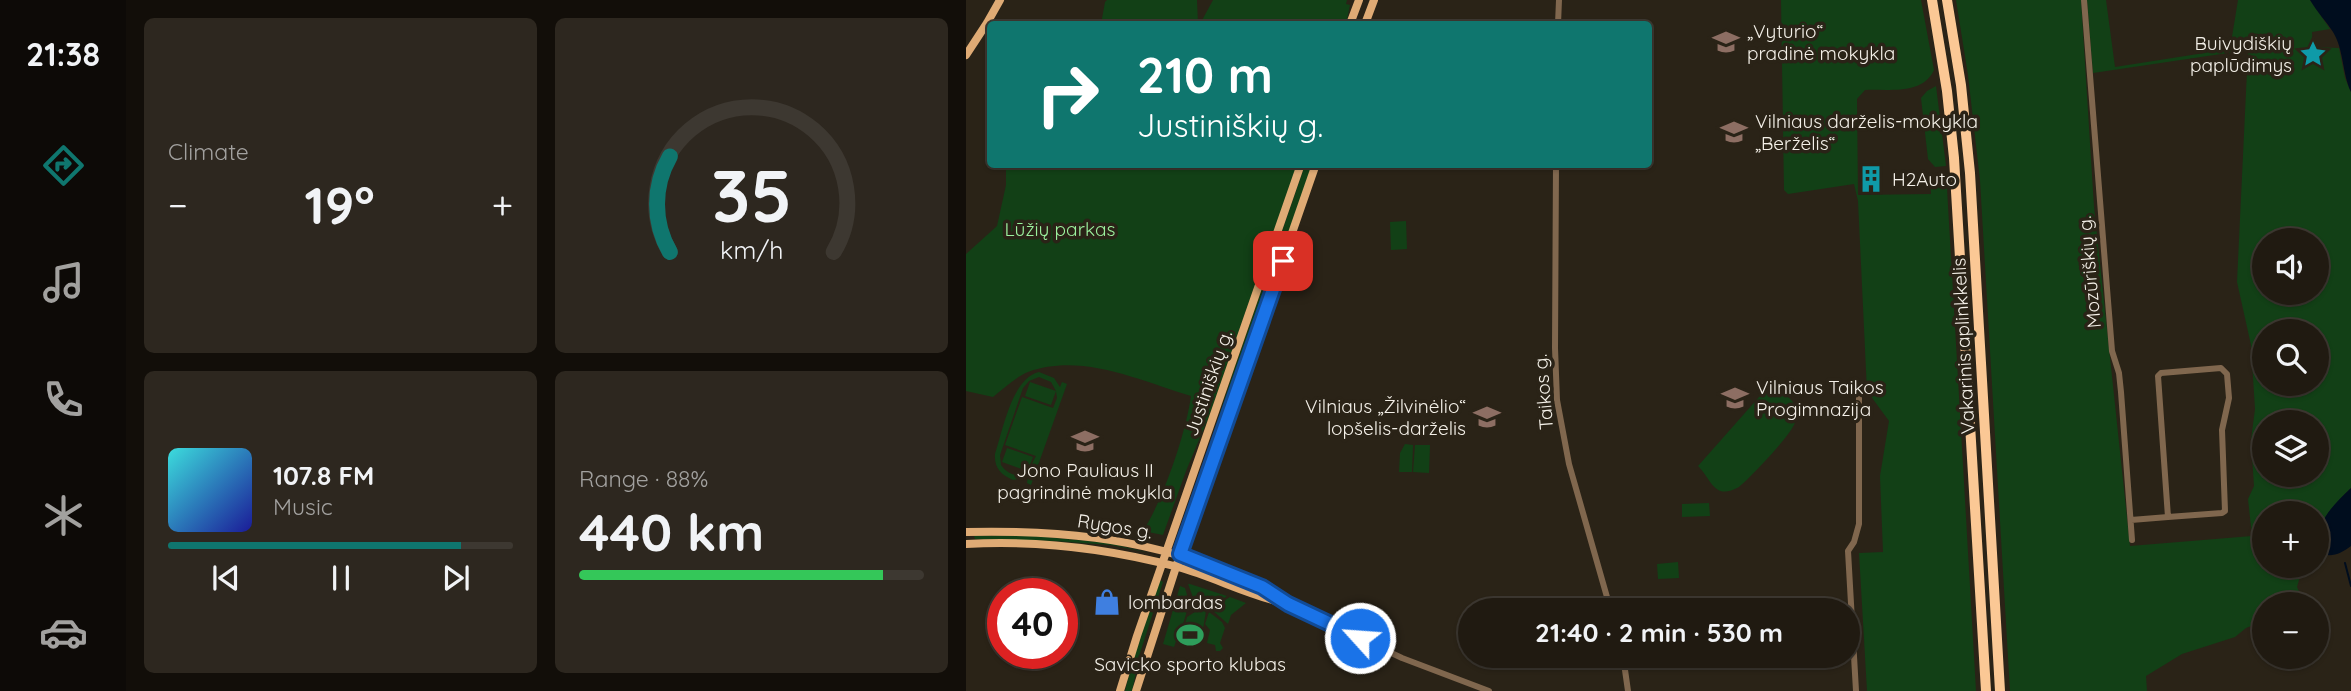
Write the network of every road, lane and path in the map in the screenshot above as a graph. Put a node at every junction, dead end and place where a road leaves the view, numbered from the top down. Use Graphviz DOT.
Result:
graph roads {
  1 [pos="1000,0"];
  2 [pos="1359,0"];
  3 [pos="1374,0"];
  4 [pos="1559,0"];
  5 [pos="1932,0"];
  6 [pos="1947,0"];
  7 [pos="2084,0"];
  8 [pos="989,21"];
  9 [pos="1351,21"];
  10 [pos="1366,21"];
  11 [pos="1558,21"];
  12 [pos="987,24"];
  13 [pos="966,55"];
  14 [pos="1300,168"];
  15 [pos="1316,168"];
  16 [pos="1556,168"];
  17 [pos="1859,386"];
  18 [pos="2168,517"];
  19 [pos="2131,520"];
  20 [pos="966,532"];
  21 [pos="2132,540"];
  22 [pos="966,544"];
  23 [pos="1166,551"];
  24 [pos="1180,554"];
  25 [pos="1162,564"];
  26 [pos="1176,567"];
  27 [pos="1607,598"];
  28 [pos="1288,604"];
  29 [pos="1625,668"];
  30 [pos="1120,691"];
  31 [pos="1136,691"];
  32 [pos="1489,691"];
  33 [pos="1628,691"];
  34 [pos="1856,691"];
  35 [pos="1986,691"];
  36 [pos="2000,691"];
  1 -- 8 [label="main road"];
  2 -- 9 [label="main road"];
  3 -- 10 [label="main road"];
  4 -- 11 [label="street"];
  5 -- 35 [label="highway, Vakarinis aplinkkelis"];
  6 -- 36 [label="highway, Vakarinis aplinkkelis"];
  7 -- 19 [label="street, Mozūriškių g."];
  12 -- 13 [label="main road"];
  14 -- 23 [label="main road, Justiniškių g."];
  15 -- 24 [label="main road, Justiniškių g."];
  16 -- 27 [label="street, Taikos g."];
  17 -- 34 [label="street"];
  18 -- 18 [label="street"];
  18 -- 19 [label="street"];
  19 -- 21 [label="street, Mozūriškių g."];
  20 -- 23 [label="main road, Rygos g."];
  22 -- 25 [label="main road, Rygos g."];
  23 -- 24 [label="main road, Rygos g."];
  23 -- 25 [label="main road, Justiniškių g."];
  24 -- 26 [label="main road, Justiniškių g."];
  24 -- 28 [label="main road, Rygos g."];
  25 -- 26 [label="main road, Rygos g."];
  25 -- 30 [label="main road, Justiniškių g."];
  26 -- 28 [label="main road, Rygos g."];
  26 -- 31 [label="main road, Justiniškių g."];
  28 -- 32 [label="street, Rygos g."];
  29 -- 33 [label="street"];
}
